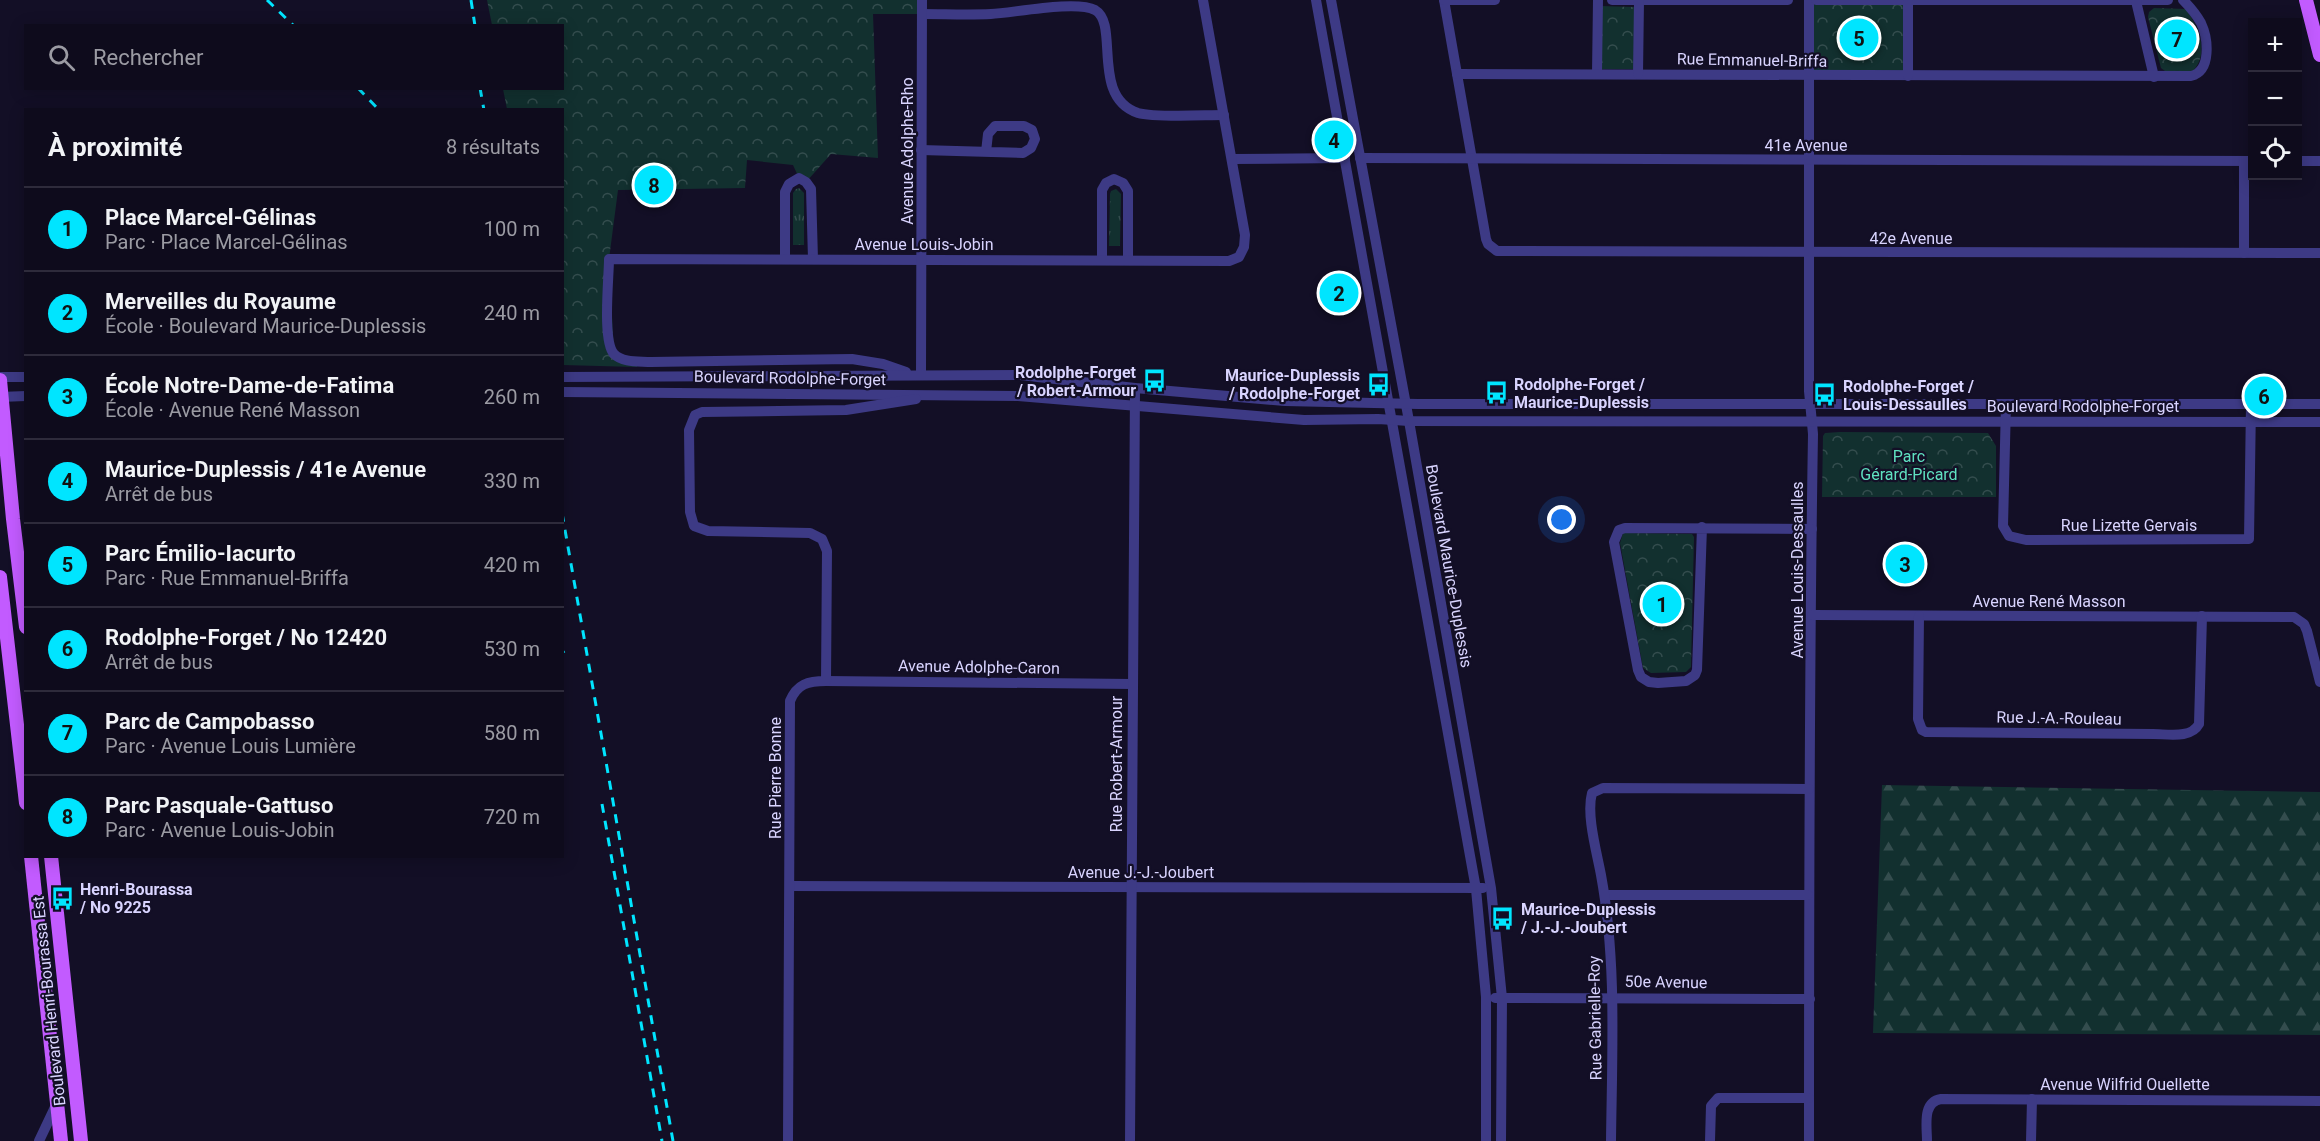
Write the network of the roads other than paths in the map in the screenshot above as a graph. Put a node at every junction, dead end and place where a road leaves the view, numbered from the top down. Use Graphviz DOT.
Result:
graph roads {
  1 [pos="922,0"];
  2 [pos="1203,0"];
  3 [pos="1316,0"];
  4 [pos="1332,0"];
  5 [pos="1444,0"];
  6 [pos="1495,0"];
  7 [pos="1598,0"];
  8 [pos="1612,0"];
  9 [pos="1788,0"];
  10 [pos="1809,0"];
  11 [pos="1816,0"];
  12 [pos="2168,0"];
  13 [pos="2183,0"];
  14 [pos="2306,0"];
  15 [pos="1639,1"];
  16 [pos="1908,1"];
  17 [pos="2136,1"];
  18 [pos="922,14"];
  19 [pos="2320,55"];
  20 [pos="1597,73"];
  21 [pos="1456,74"];
  22 [pos="1638,74"];
  23 [pos="1809,76"];
  24 [pos="1908,76"];
  25 [pos="2154,77"];
  26 [pos="1224,115"];
  27 [pos="921,150"];
  28 [pos="986,152"];
  29 [pos="1345,158"];
  30 [pos="1360,158"];
  31 [pos="1472,158"];
  32 [pos="1233,159"];
  33 [pos="1808,160"];
  34 [pos="2248,161"];
  35 [pos="2302,161"];
  36 [pos="2320,161"];
  37 [pos="1809,252"];
  38 [pos="2244,253"];
  39 [pos="2320,253"];
  40 [pos="784,259"];
  41 [pos="813,259"];
  42 [pos="1102,259"];
  43 [pos="1128,259"];
  44 [pos="922,260"];
  45 [pos="614,353"];
  46 [pos="917,375"];
  47 [pos="1020,375"];
  48 [pos="24,377"];
  49 [pos="564,377"];
  50 [pos="0,379"];
  51 [pos="1135,388"];
  52 [pos="564,392"];
  53 [pos="943,394"];
  54 [pos="24,396"];
  55 [pos="1018,396"];
  56 [pos="1,397"];
  57 [pos="1389,402"];
  58 [pos="1405,404"];
  59 [pos="2006,404"];
  60 [pos="2251,404"];
  61 [pos="2320,404"];
  62 [pos="1810,405"];
  63 [pos="1134,406"];
  64 [pos="1392,419"];
  65 [pos="1409,421"];
  66 [pos="1812,421"];
  67 [pos="2006,421"];
  68 [pos="2250,422"];
  69 [pos="2320,422"];
  70 [pos="1701,527"];
  71 [pos="1812,529"];
  72 [pos="0,577"];
  73 [pos="24,609"];
  74 [pos="1812,615"];
  75 [pos="1919,616"];
  76 [pos="2202,616"];
  77 [pos="825,681"];
  78 [pos="2320,681"];
  79 [pos="1132,684"];
  80 [pos="24,786"];
  81 [pos="1809,789"];
  82 [pos="31,858"];
  83 [pos="51,858"];
  84 [pos="790,886"];
  85 [pos="1131,887"];
  86 [pos="1491,888"];
  87 [pos="1476,889"];
  88 [pos="1605,895"];
  89 [pos="1808,895"];
  90 [pos="1486,997"];
  91 [pos="1612,997"];
  92 [pos="1502,998"];
  93 [pos="1810,999"];
  94 [pos="1809,1098"];
  95 [pos="2032,1099"];
  96 [pos="2320,1101"];
  97 [pos="57,1103"];
  98 [pos="39,1141"];
  99 [pos="61,1141"];
  100 [pos="81,1141"];
  101 [pos="788,1141"];
  102 [pos="1130,1141"];
  103 [pos="1486,1141"];
  104 [pos="1501,1141"];
  105 [pos="1611,1141"];
  106 [pos="1710,1141"];
  107 [pos="1809,1141"];
  108 [pos="1927,1141"];
  109 [pos="2031,1141"];
  1 -- 18 [label="street, Avenue Adolphe-Rho"];
  2 -- 26 [label="street"];
  3 -- 29 [label="street, Boulevard Maurice-Duplessis"];
  4 -- 30 [label="street, Boulevard Maurice-Duplessis"];
  5 -- 6 [label="street"];
  5 -- 21 [label="street"];
  7 -- 20 [label="street"];
  8 -- 15 [label="street"];
  9 -- 15 [label="street"];
  10 -- 23 [label="street, Avenue Louis-Dessaulles"];
  11 -- 16 [label="street"];
  12 -- 17 [label="street"];
  13 -- 25 [label="street, Rue Emmanuel-Briffa"];
  14 -- 19 [label="main road"];
  15 -- 22 [label="street"];
  16 -- 17 [label="street"];
  16 -- 24 [label="street"];
  17 -- 25 [label="street"];
  18 -- 26 [label="street"];
  18 -- 27 [label="street, Avenue Adolphe-Rho"];
  20 -- 21 [label="street, Rue Emmanuel-Briffa"];
  20 -- 22 [label="street, Rue Emmanuel-Briffa"];
  21 -- 31 [label="street"];
  22 -- 23 [label="street, Rue Emmanuel-Briffa"];
  23 -- 24 [label="street, Rue Emmanuel-Briffa"];
  23 -- 33 [label="street, Avenue Louis-Dessaulles"];
  24 -- 25 [label="street, Rue Emmanuel-Briffa"];
  26 -- 32 [label="street"];
  27 -- 28 [label="street"];
  27 -- 44 [label="street, Avenue Adolphe-Rho"];
  28 -- 28 [label="street"];
  29 -- 32 [label="street"];
  29 -- 57 [label="street, Boulevard Maurice-Duplessis"];
  30 -- 31 [label="street, 41e Avenue"];
  30 -- 58 [label="street, Boulevard Maurice-Duplessis"];
  31 -- 33 [label="street, 41e Avenue"];
  31 -- 37 [label="street, 42e Avenue"];
  32 -- 43 [label="street, Avenue Louis-Jobin"];
  33 -- 34 [label="street, 41e Avenue"];
  33 -- 37 [label="street, Avenue Louis-Dessaulles"];
  34 -- 38 [label="street"];
  35 -- 36 [label="street"];
  37 -- 38 [label="street, 42e Avenue"];
  37 -- 62 [label="street, Avenue Louis-Dessaulles"];
  38 -- 39 [label="street, 42e Avenue"];
  40 -- 41 [label="street, Avenue Louis-Jobin"];
  40 -- 41 [label="street"];
  40 -- 45 [label="street, Avenue Louis-Jobin"];
  41 -- 44 [label="street, Avenue Louis-Jobin"];
  42 -- 43 [label="street, Avenue Louis-Jobin"];
  42 -- 43 [label="street"];
  42 -- 44 [label="street, Avenue Louis-Jobin"];
  44 -- 46 [label="street, Avenue Adolphe-Rho"];
  45 -- 46 [label="street, Boulevard Rodolphe-Forget"];
  46 -- 47 [label="street, Boulevard Rodolphe-Forget"];
  46 -- 49 [label="street, Boulevard Rodolphe-Forget"];
  47 -- 51 [label="street, Boulevard Rodolphe-Forget"];
  47 -- 55 [label="street"];
  48 -- 50 [label="street"];
  50 -- 56 [label="main road"];
  51 -- 57 [label="street, Boulevard Rodolphe-Forget"];
  51 -- 63 [label="street, Rue Robert-Armour"];
  52 -- 53 [label="street, Boulevard Rodolphe-Forget"];
  53 -- 55 [label="street, Boulevard Rodolphe-Forget"];
  53 -- 77 [label="street"];
  54 -- 56 [label="street"];
  55 -- 63 [label="street, Boulevard Rodolphe-Forget"];
  56 -- 73 [label="main road"];
  57 -- 58 [label="street, Boulevard Rodolphe-Forget"];
  57 -- 64 [label="street, Boulevard Maurice-Duplessis"];
  58 -- 62 [label="street, Boulevard Rodolphe-Forget"];
  58 -- 65 [label="street, Boulevard Maurice-Duplessis"];
  59 -- 60 [label="street, Boulevard Rodolphe-Forget"];
  59 -- 62 [label="street, Boulevard Rodolphe-Forget"];
  59 -- 67 [label="street, Rue Lizette Gervais"];
  60 -- 61 [label="street, Boulevard Rodolphe-Forget"];
  60 -- 68 [label="street, Rue Lizette Gervais"];
  62 -- 66 [label="street, Avenue Louis-Dessaulles"];
  63 -- 64 [label="street, Boulevard Rodolphe-Forget"];
  63 -- 79 [label="street, Rue Robert-Armour"];
  64 -- 65 [label="street, Boulevard Rodolphe-Forget"];
  64 -- 87 [label="street, Boulevard Maurice-Duplessis"];
  65 -- 66 [label="street, Boulevard Rodolphe-Forget"];
  65 -- 86 [label="street, Boulevard Maurice-Duplessis"];
  66 -- 67 [label="street, Boulevard Rodolphe-Forget"];
  66 -- 71 [label="street, Avenue Louis-Dessaulles"];
  67 -- 68 [label="street, Boulevard Rodolphe-Forget"];
  67 -- 68 [label="street, Rue Lizette Gervais"];
  68 -- 69 [label="street, Boulevard Rodolphe-Forget"];
  70 -- 70 [label="street"];
  70 -- 71 [label="street"];
  71 -- 74 [label="street, Avenue Louis-Dessaulles"];
  72 -- 80 [label="main road"];
  74 -- 75 [label="street, Avenue René Masson"];
  74 -- 81 [label="street, Avenue Louis-Dessaulles"];
  75 -- 76 [label="street, Avenue René Masson"];
  75 -- 76 [label="street, Rue J.-A.-Rouleau"];
  76 -- 78 [label="street, Avenue René Masson"];
  77 -- 79 [label="street, Avenue Adolphe-Caron"];
  77 -- 84 [label="street, Rue Pierre Bonne"];
  79 -- 85 [label="street, Rue Robert-Armour"];
  81 -- 88 [label="street, Rue Gabrielle-Roy"];
  81 -- 89 [label="street, Avenue Louis-Dessaulles"];
  82 -- 97 [label="main road, Boulevard Henri-Bourassa Est"];
  83 -- 100 [label="main road, Boulevard Henri-Bourassa Est"];
  84 -- 85 [label="street, Avenue J.-J.-Joubert"];
  84 -- 101 [label="street, Rue Pierre Bonne"];
  85 -- 87 [label="street, Avenue J.-J.-Joubert"];
  85 -- 102 [label="street, Rue Robert-Armour"];
  86 -- 87 [label="street, Avenue J.-J.-Joubert"];
  86 -- 92 [label="street, Boulevard Maurice-Duplessis"];
  87 -- 90 [label="street, Boulevard Maurice-Duplessis"];
  88 -- 89 [label="street"];
  88 -- 91 [label="street, Rue Gabrielle-Roy"];
  89 -- 93 [label="street, Avenue Louis-Dessaulles"];
  90 -- 92 [label="street, 50e Avenue"];
  90 -- 103 [label="street, Boulevard Maurice-Duplessis"];
  91 -- 92 [label="street, 50e Avenue"];
  91 -- 93 [label="street, 50e Avenue"];
  91 -- 105 [label="street, Rue Gabrielle-Roy"];
  92 -- 104 [label="street, Boulevard Maurice-Duplessis"];
  93 -- 94 [label="street, Avenue Louis-Dessaulles"];
  94 -- 106 [label="street"];
  94 -- 107 [label="street, Avenue Louis-Dessaulles"];
  95 -- 96 [label="street, Avenue Wilfrid Ouellette"];
  95 -- 108 [label="street, Avenue Wilfrid Ouellette"];
  95 -- 109 [label="street"];
  97 -- 98 [label="street"];
  97 -- 99 [label="main road, Boulevard Henri-Bourassa Est"];
}
